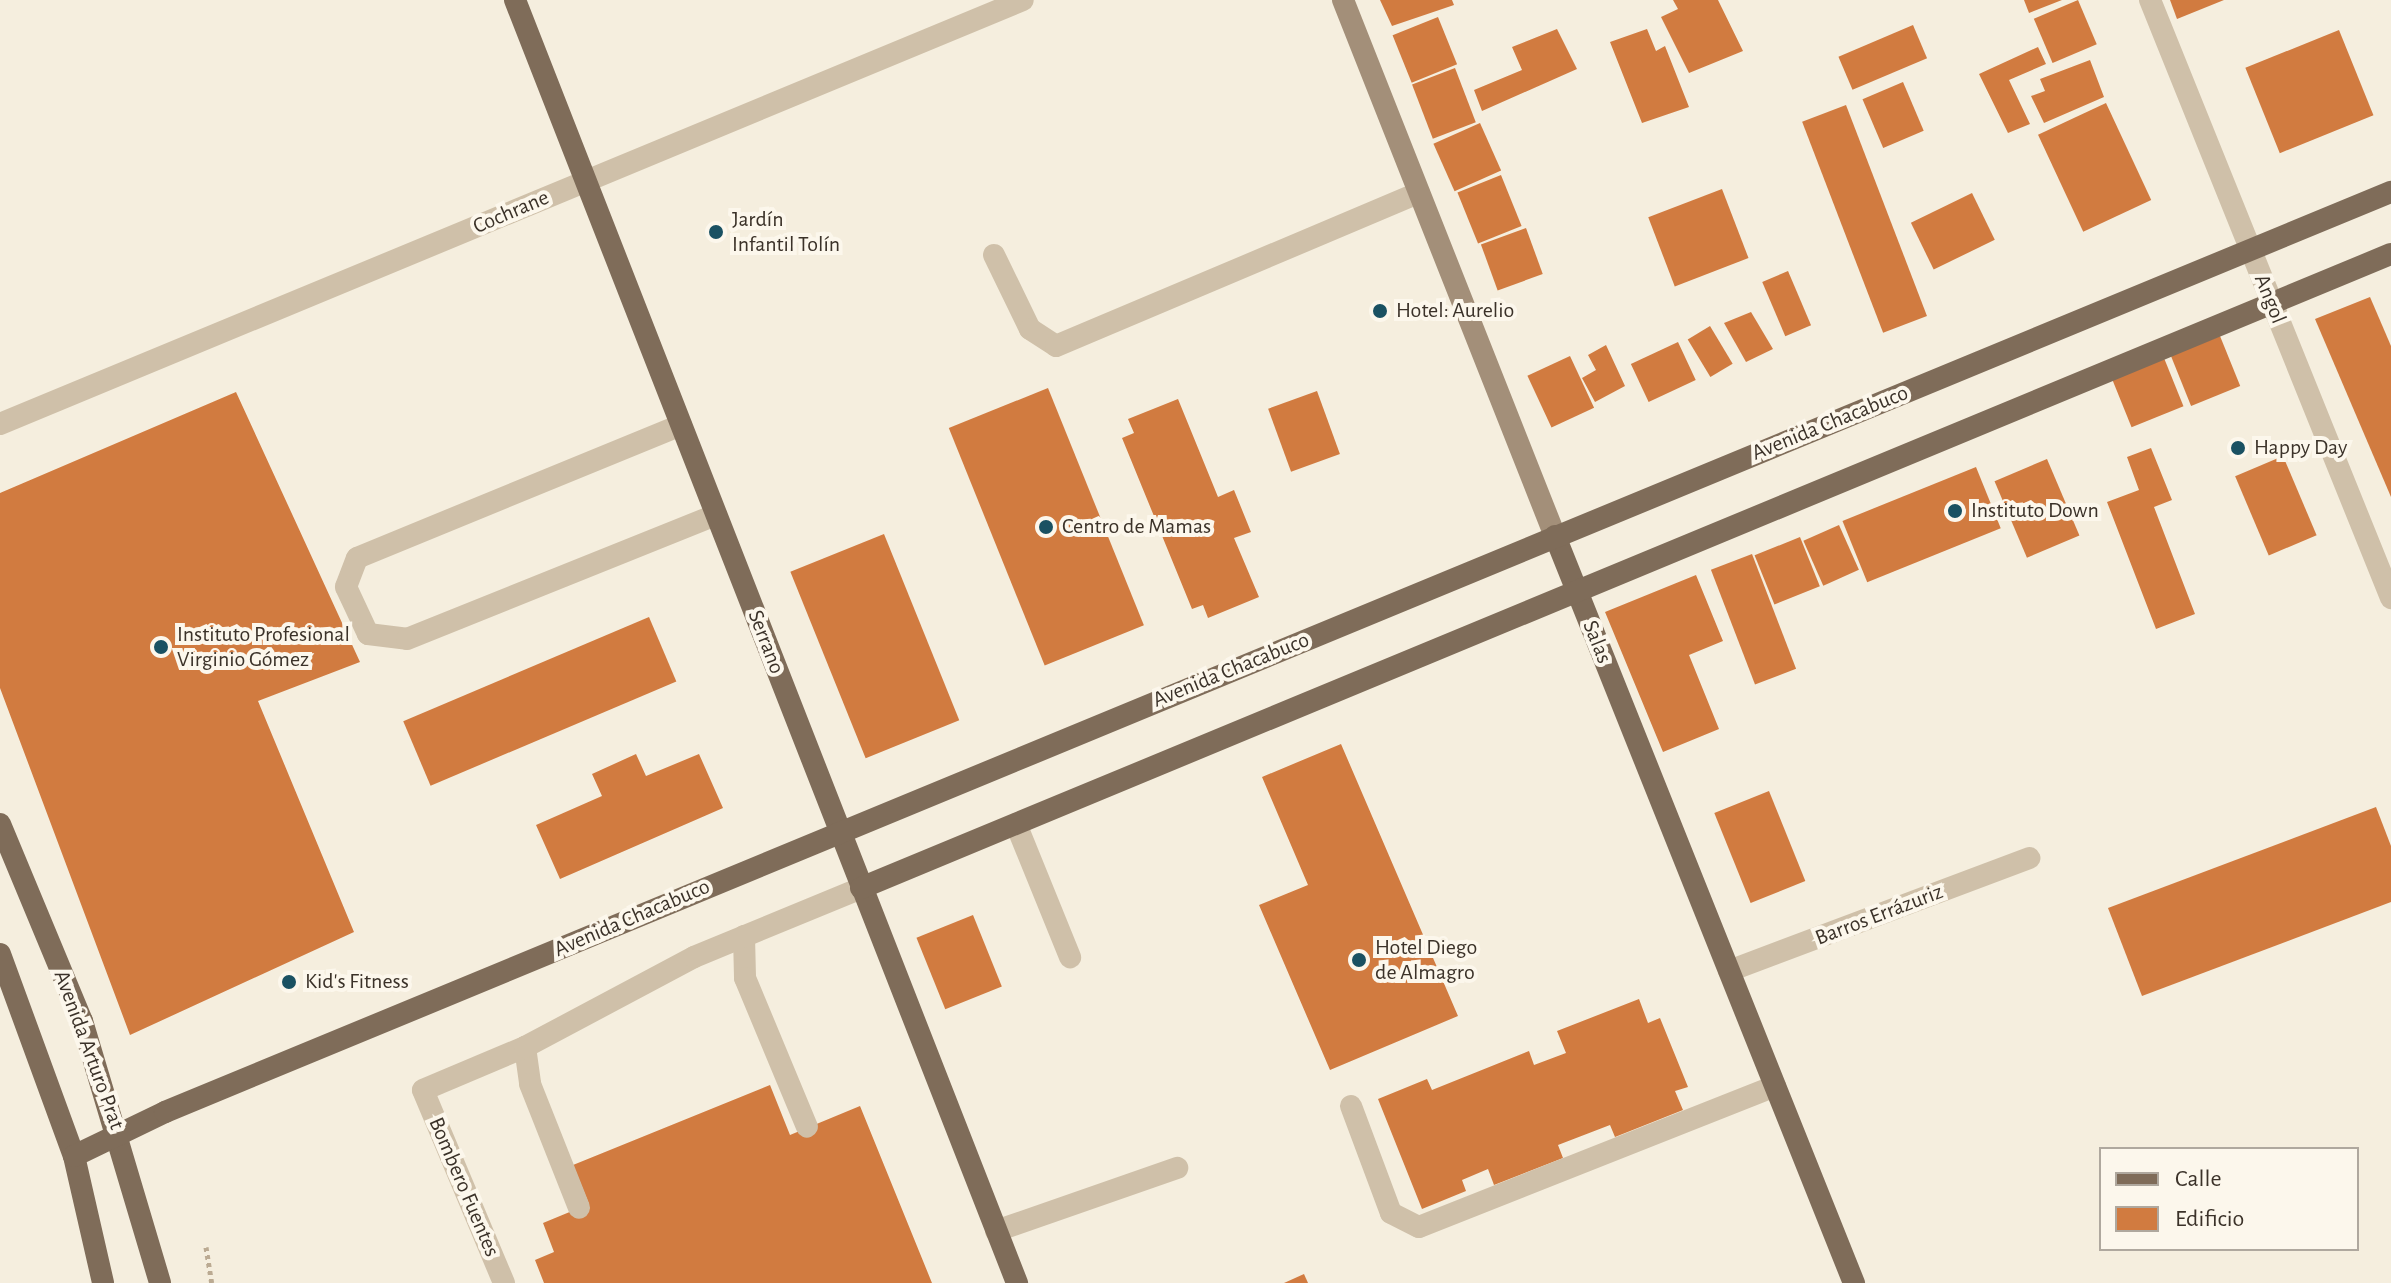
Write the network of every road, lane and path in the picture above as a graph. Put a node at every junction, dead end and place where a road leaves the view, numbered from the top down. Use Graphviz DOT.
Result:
graph roads {
  1 [pos="515,0"];
  2 [pos="1023,0"];
  3 [pos="1343,0"];
  4 [pos="2150,0"];
  5 [pos="586,181"];
  6 [pos="2391,192"];
  7 [pos="1419,193"];
  8 [pos="2250,249"];
  9 [pos="2391,254"];
  10 [pos="994,255"];
  11 [pos="2271,302"];
  12 [pos="0,424"];
  13 [pos="681,425"];
  14 [pos="716,515"];
  15 [pos="1555,536"];
  16 [pos="1577,592"];
  17 [pos="2391,598"];
  18 [pos="0,824"];
  19 [pos="1016,824"];
  20 [pos="839,832"];
  21 [pos="2029,858"];
  22 [pos="861,888"];
  23 [pos="744,936"];
  24 [pos="0,954"];
  25 [pos="1070,957"];
  26 [pos="1729,971"];
  27 [pos="525,1047"];
  28 [pos="1775,1086"];
  29 [pos="1351,1106"];
  30 [pos="807,1127"];
  31 [pos="119,1134"];
  32 [pos="74,1156"];
  33 [pos="1177,1168"];
  34 [pos="579,1208"];
  35 [pos="996,1231"];
  36 [pos="206,1247"];
  37 [pos="103,1283"];
  38 [pos="160,1283"];
  39 [pos="212,1283"];
  40 [pos="504,1283"];
  41 [pos="1017,1283"];
  42 [pos="1854,1283"];
  1 -- 5 [label="main road, Serrano"];
  2 -- 5 [label="street, Cochrane"];
  3 -- 7 [label="main road, Salas"];
  4 -- 8 [label="street, Angol"];
  5 -- 12 [label="street, Cochrane"];
  5 -- 13 [label="main road, Serrano"];
  6 -- 8 [label="main road, Avenida Chacabuco"];
  7 -- 10 [label="street"];
  7 -- 15 [label="main road, Salas"];
  8 -- 11 [label="street, Angol"];
  8 -- 15 [label="main road, Avenida Chacabuco"];
  9 -- 11 [label="main road"];
  11 -- 16 [label="main road"];
  11 -- 17 [label="street, Angol"];
  13 -- 14 [label="main road, Serrano"];
  13 -- 14 [label="street"];
  14 -- 20 [label="main road, Serrano"];
  15 -- 16 [label="main road, Salas"];
  15 -- 20 [label="main road, Avenida Chacabuco"];
  16 -- 19 [label="main road"];
  16 -- 26 [label="main road, Salas"];
  18 -- 31 [label="main road, Avenida Arturo Prat"];
  19 -- 22 [label="main road"];
  19 -- 25 [label="street"];
  20 -- 22 [label="main road, Serrano"];
  20 -- 31 [label="main road, Avenida Chacabuco"];
  21 -- 26 [label="street, Barros Errázuriz"];
  22 -- 23 [label="street"];
  22 -- 35 [label="main road, Serrano"];
  23 -- 27 [label="street"];
  23 -- 30 [label="street"];
  24 -- 32 [label="main road"];
  26 -- 28 [label="main road, Salas"];
  27 -- 34 [label="street"];
  27 -- 40 [label="street, Bombero Fuentes"];
  28 -- 29 [label="street"];
  28 -- 42 [label="main road, Salas"];
  31 -- 32 [label="main road, Avenida Chacabuco"];
  31 -- 38 [label="main road, Avenida Arturo Prat"];
  32 -- 37 [label="main road"];
  33 -- 35 [label="street"];
  35 -- 41 [label="main road, Serrano"];
  36 -- 39 [label="path"];
}
